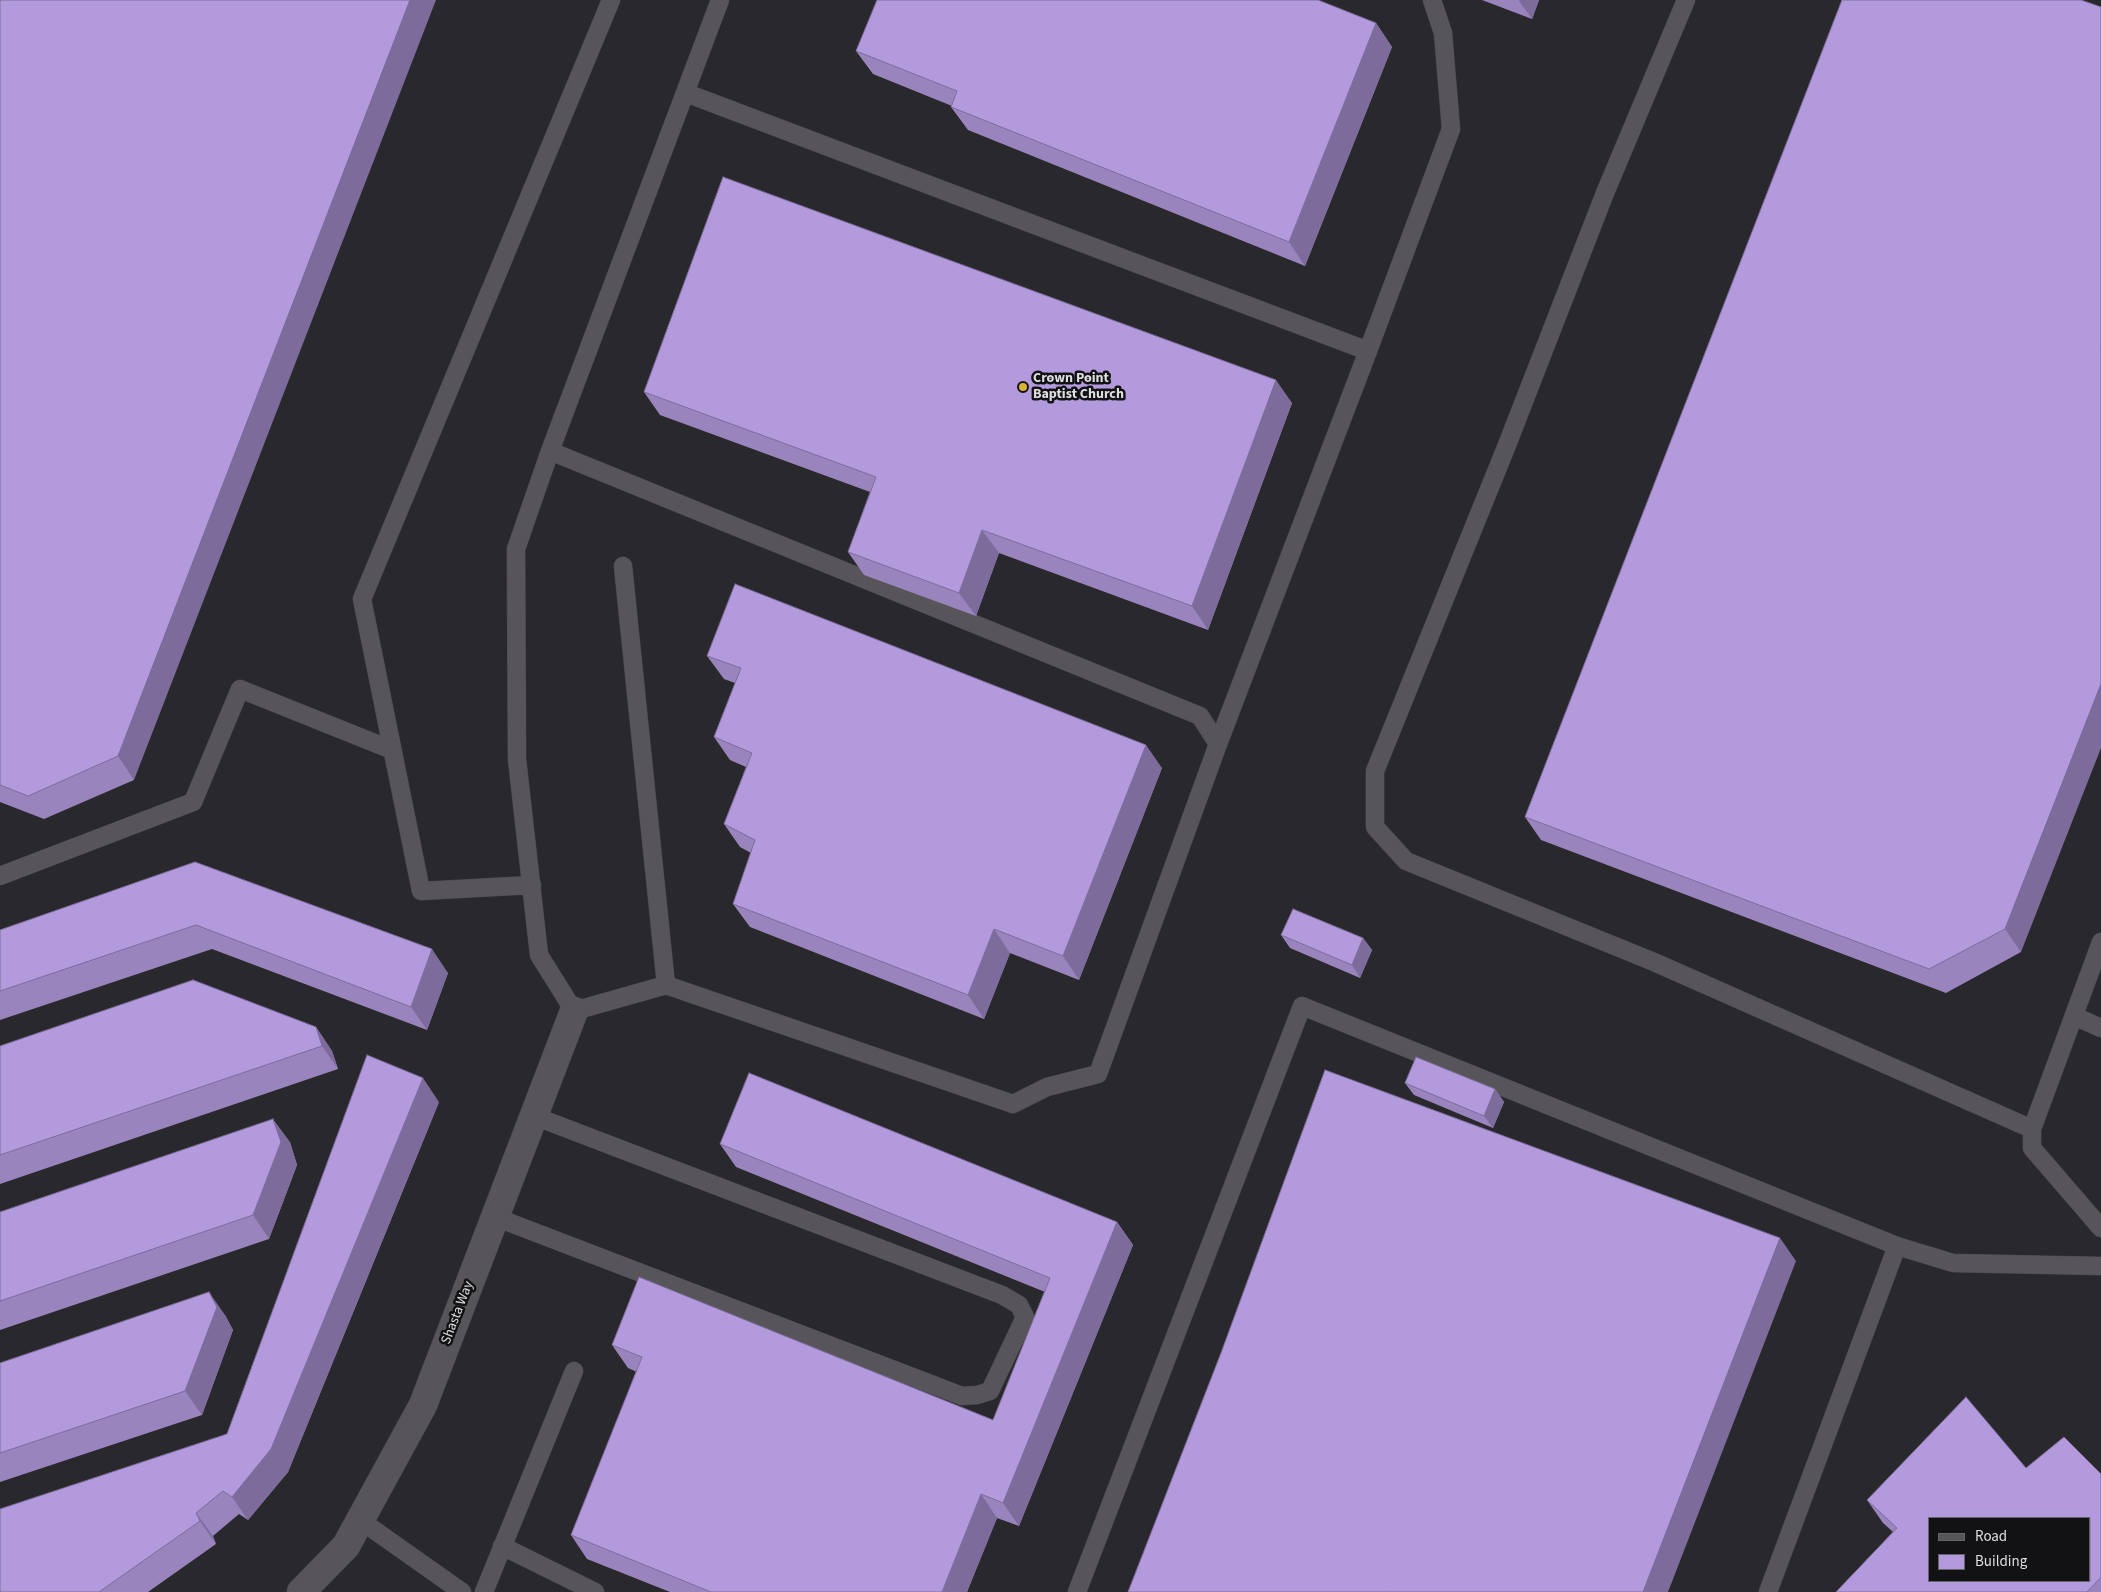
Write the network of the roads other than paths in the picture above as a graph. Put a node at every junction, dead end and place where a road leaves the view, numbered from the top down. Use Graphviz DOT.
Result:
graph roads {
  1 [pos="611,0"];
  2 [pos="720,0"];
  3 [pos="1432,0"];
  4 [pos="1686,0"];
  5 [pos="686,93"];
  6 [pos="1368,351"];
  7 [pos="550,451"];
  8 [pos="623,566"];
  9 [pos="1218,744"];
  10 [pos="392,750"];
  11 [pos="0,876"];
  12 [pos="532,885"];
  13 [pos="2101,942"];
  14 [pos="666,985"];
  15 [pos="574,1011"];
  16 [pos="2074,1016"];
  17 [pos="2101,1028"];
  18 [pos="534,1116"];
  19 [pos="2032,1129"];
  20 [pos="495,1216"];
  21 [pos="2101,1228"];
  22 [pos="1897,1246"];
  23 [pos="2101,1266"];
  24 [pos="574,1371"];
  25 [pos="360,1520"];
  26 [pos="502,1546"];
  27 [pos="301,1592"];
  28 [pos="462,1592"];
  29 [pos="484,1592"];
  30 [pos="595,1592"];
  31 [pos="1077,1592"];
  32 [pos="1768,1592"];
  1 -- 10 [label="lane"];
  2 -- 5 [label="lane"];
  3 -- 6 [label="lane"];
  4 -- 19 [label="lane"];
  5 -- 6 [label="lane"];
  5 -- 7 [label="lane"];
  6 -- 9 [label="lane"];
  7 -- 9 [label="lane"];
  7 -- 12 [label="lane"];
  8 -- 14 [label="lane"];
  9 -- 14 [label="lane"];
  10 -- 11 [label="lane"];
  10 -- 12 [label="lane"];
  12 -- 15 [label="lane"];
  13 -- 16 [label="lane"];
  14 -- 15 [label="lane"];
  15 -- 18 [label="street, Shasta Way"];
  16 -- 17 [label="lane"];
  16 -- 19 [label="lane"];
  18 -- 20 [label="street, Shasta Way"];
  18 -- 20 [label="lane"];
  19 -- 21 [label="lane"];
  20 -- 25 [label="street, Shasta Way"];
  22 -- 23 [label="lane"];
  22 -- 31 [label="lane"];
  22 -- 32 [label="lane"];
  24 -- 26 [label="lane"];
  25 -- 27 [label="street, Shasta Way"];
  25 -- 28 [label="lane"];
  26 -- 29 [label="lane"];
  26 -- 30 [label="lane"];
}
